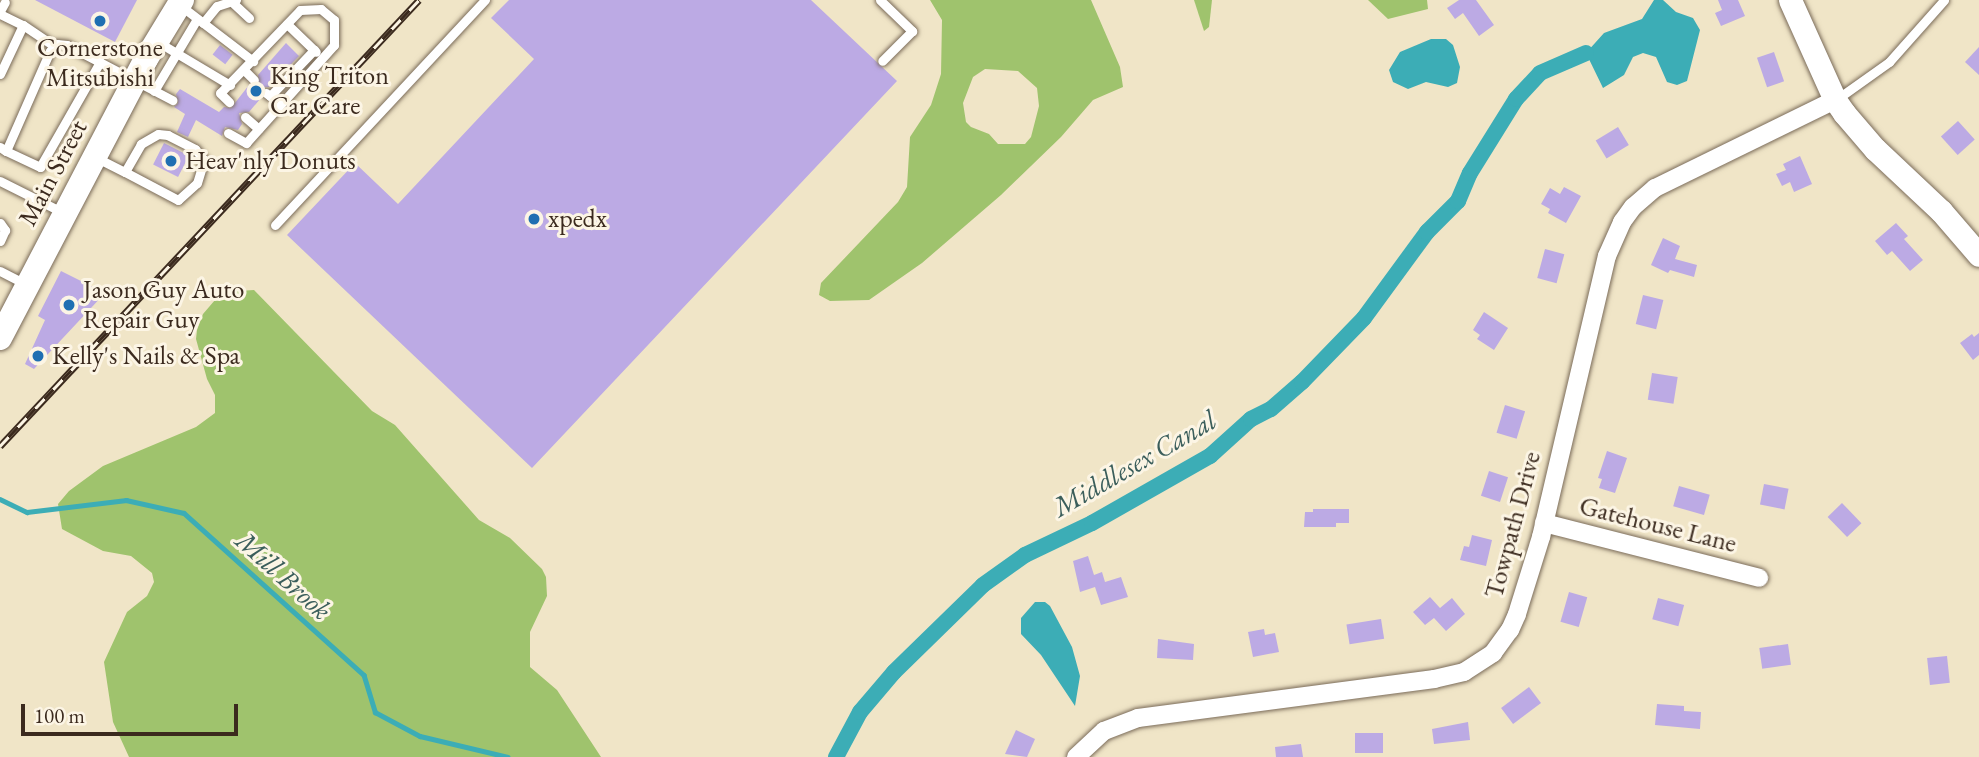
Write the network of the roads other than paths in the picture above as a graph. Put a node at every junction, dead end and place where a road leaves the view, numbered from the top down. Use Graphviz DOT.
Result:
graph roads {
  1 [pos="485,0"];
  2 [pos="880,0"];
  3 [pos="1790,0"];
  4 [pos="1944,0"];
  5 [pos="234,2"];
  6 [pos="217,3"];
  7 [pos="2,9"];
  8 [pos="186,9"];
  9 [pos="249,18"];
  10 [pos="287,24"];
  11 [pos="23,25"];
  12 [pos="54,46"];
  13 [pos="167,48"];
  14 [pos="314,50"];
  15 [pos="322,59"];
  16 [pos="253,61"];
  17 [pos="883,61"];
  18 [pos="100,62"];
  19 [pos="244,70"];
  20 [pos="0,74"];
  21 [pos="254,80"];
  22 [pos="230,85"];
  23 [pos="145,86"];
  24 [pos="266,93"];
  25 [pos="172,100"];
  26 [pos="1835,100"];
  27 [pos="229,102"];
  28 [pos="245,117"];
  29 [pos="259,130"];
  30 [pos="228,133"];
  31 [pos="3,149"];
  32 [pos="95,157"];
  33 [pos="125,173"];
  34 [pos="0,181"];
  35 [pos="65,214"];
  36 [pos="0,223"];
  37 [pos="275,225"];
  38 [pos="0,241"];
  39 [pos="1979,255"];
  40 [pos="0,271"];
  41 [pos="28,285"];
  42 [pos="0,338"];
  43 [pos="1544,523"];
  44 [pos="1759,578"];
  45 [pos="1076,757"];
  1 -- 37 [label="lane"];
  2 -- 17 [label="lane"];
  3 -- 26 [label="street"];
  4 -- 26 [label="lane"];
  5 -- 6 [label="lane"];
  5 -- 9 [label="lane"];
  6 -- 8 [label="lane"];
  7 -- 11 [label="lane"];
  8 -- 13 [label="main road, Main Street"];
  8 -- 16 [label="lane"];
  10 -- 14 [label="lane"];
  10 -- 15 [label="lane"];
  10 -- 16 [label="lane"];
  11 -- 12 [label="lane"];
  11 -- 20 [label="lane"];
  12 -- 18 [label="lane"];
  12 -- 31 [label="lane"];
  13 -- 22 [label="lane"];
  13 -- 23 [label="main road, Main Street"];
  14 -- 15 [label="lane"];
  14 -- 24 [label="lane"];
  15 -- 29 [label="lane"];
  16 -- 19 [label="lane"];
  18 -- 23 [label="lane"];
  18 -- 31 [label="lane"];
  19 -- 21 [label="lane"];
  19 -- 22 [label="lane"];
  22 -- 27 [label="lane"];
  23 -- 25 [label="lane"];
  23 -- 32 [label="main road, Main Street"];
  26 -- 39 [label="street"];
  26 -- 43 [label="street, Towpath Drive"];
  28 -- 29 [label="lane"];
  29 -- 30 [label="lane"];
  32 -- 33 [label="lane"];
  32 -- 35 [label="main road, Main Street"];
  33 -- 33 [label="lane"];
  34 -- 35 [label="lane"];
  35 -- 41 [label="main road, Main Street"];
  36 -- 38 [label="lane"];
  40 -- 41 [label="lane"];
  41 -- 42 [label="main road, Main Street"];
  43 -- 44 [label="street, Gatehouse Lane"];
  43 -- 45 [label="street, Towpath Drive"];
}
